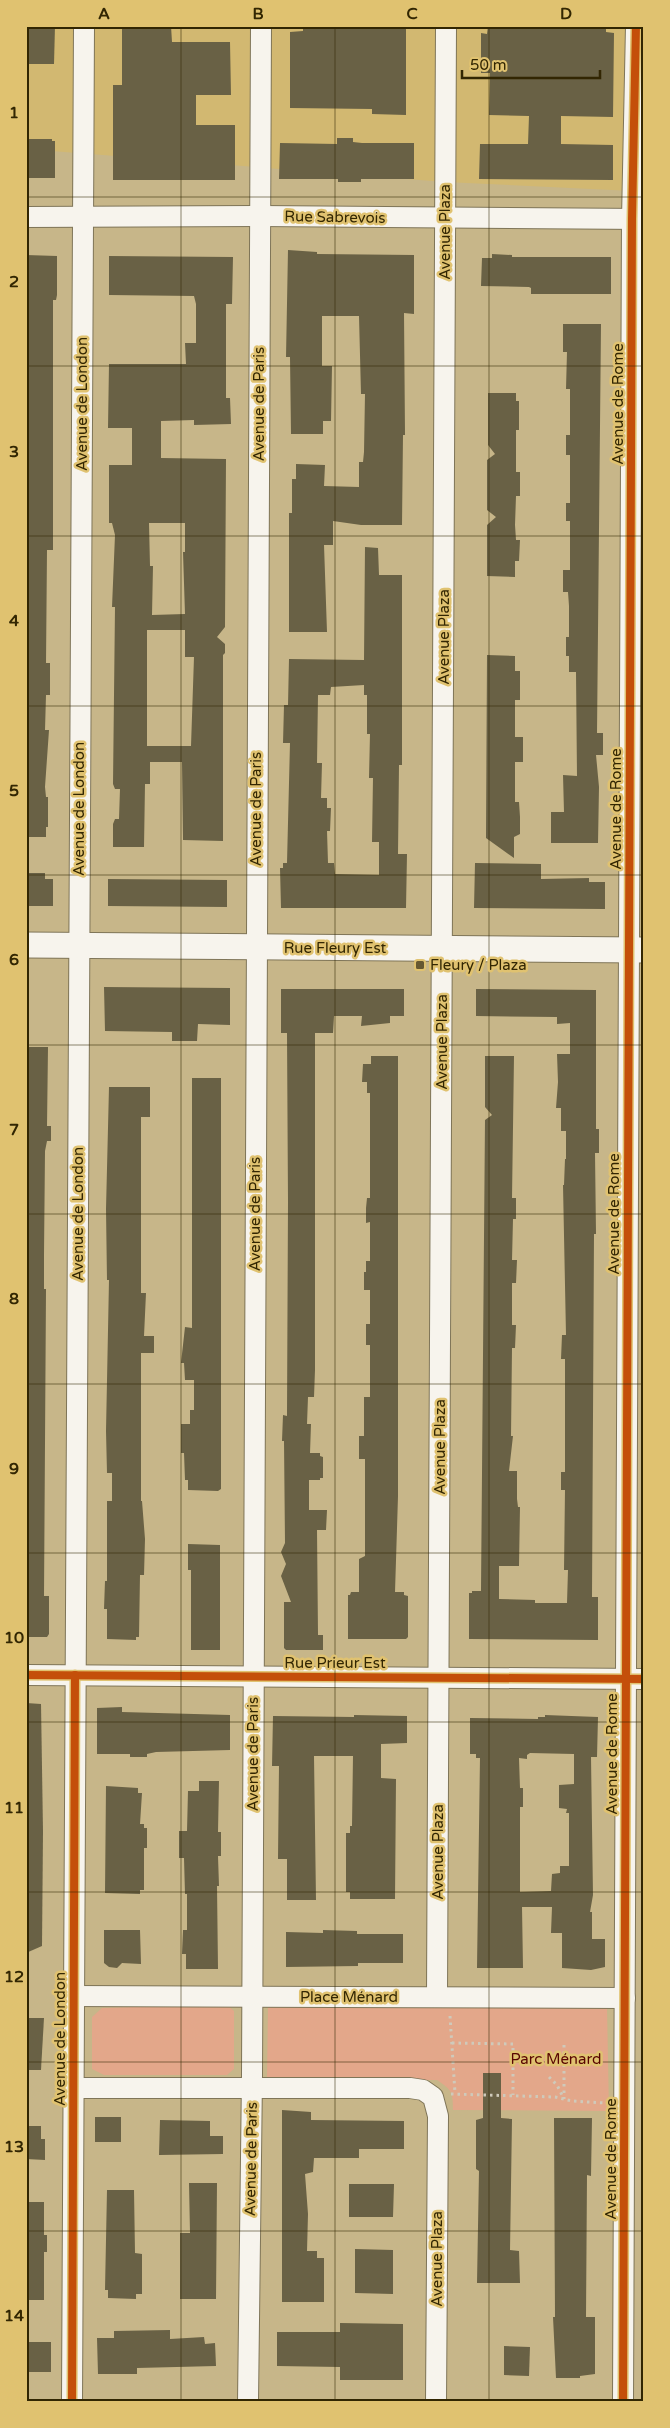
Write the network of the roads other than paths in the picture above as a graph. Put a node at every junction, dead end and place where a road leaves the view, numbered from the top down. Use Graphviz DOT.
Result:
graph roads {
  1 [pos="84,26"];
  2 [pos="260,26"];
  3 [pos="446,26"];
  4 [pos="636,26"];
  5 [pos="260,216"];
  6 [pos="26,217"];
  7 [pos="83,218"];
  8 [pos="445,218"];
  9 [pos="638,219"];
  10 [pos="26,945"];
  11 [pos="79,946"];
  12 [pos="255,948"];
  13 [pos="443,948"];
  14 [pos="637,950"];
  15 [pos="26,1675"];
  16 [pos="75,1675"];
  17 [pos="254,1677"];
  18 [pos="438,1678"];
  19 [pos="635,1679"];
  20 [pos="73,1996"];
  21 [pos="251,1996"];
  22 [pos="443,1997"];
  23 [pos="625,1998"];
  24 [pos="75,2088"];
  25 [pos="252,2089"];
  26 [pos="72,2402"];
  27 [pos="248,2402"];
  28 [pos="436,2402"];
  29 [pos="623,2402"];
  1 -- 7 [label="street, Avenue de London"];
  2 -- 5 [label="street, Avenue de Paris"];
  3 -- 8 [label="street, Avenue Plaza"];
  4 -- 9 [label="street, Avenue de Rome"];
  5 -- 7 [label="street, Rue Sabrevois"];
  5 -- 8 [label="street, Rue Sabrevois"];
  5 -- 12 [label="street, Avenue de Paris"];
  6 -- 7 [label="street, Rue Sabrevois"];
  7 -- 11 [label="street, Avenue de London"];
  8 -- 9 [label="street, Rue Sabrevois"];
  8 -- 13 [label="street, Avenue Plaza"];
  9 -- 14 [label="street, Avenue de Rome"];
  10 -- 11 [label="street, Rue Fleury Est"];
  11 -- 12 [label="street, Rue Fleury Est"];
  11 -- 16 [label="street, Avenue de London"];
  12 -- 13 [label="street, Rue Fleury Est"];
  12 -- 17 [label="street, Avenue de Paris"];
  13 -- 14 [label="street, Rue Fleury Est"];
  13 -- 18 [label="street, Avenue Plaza"];
  14 -- 19 [label="street, Avenue de Rome"];
  15 -- 16 [label="street, Rue Prieur Est"];
  16 -- 17 [label="street, Rue Prieur Est"];
  16 -- 20 [label="street, Avenue de London"];
  17 -- 18 [label="street, Rue Prieur Est"];
  17 -- 21 [label="street, Avenue de Paris"];
  18 -- 19 [label="street, Rue Prieur Est"];
  18 -- 22 [label="street, Avenue Plaza"];
  19 -- 23 [label="street, Avenue de Rome"];
  20 -- 21 [label="street, Place Ménard"];
  20 -- 24 [label="street, Avenue de London"];
  21 -- 22 [label="street, Place Ménard"];
  21 -- 25 [label="street, Avenue de Paris"];
  22 -- 23 [label="street, Place Ménard"];
  23 -- 29 [label="street, Avenue de Rome"];
  24 -- 25 [label="street"];
  24 -- 26 [label="street, Avenue de London"];
  25 -- 27 [label="street, Avenue de Paris"];
  25 -- 28 [label="street, Avenue Plaza"];
}
